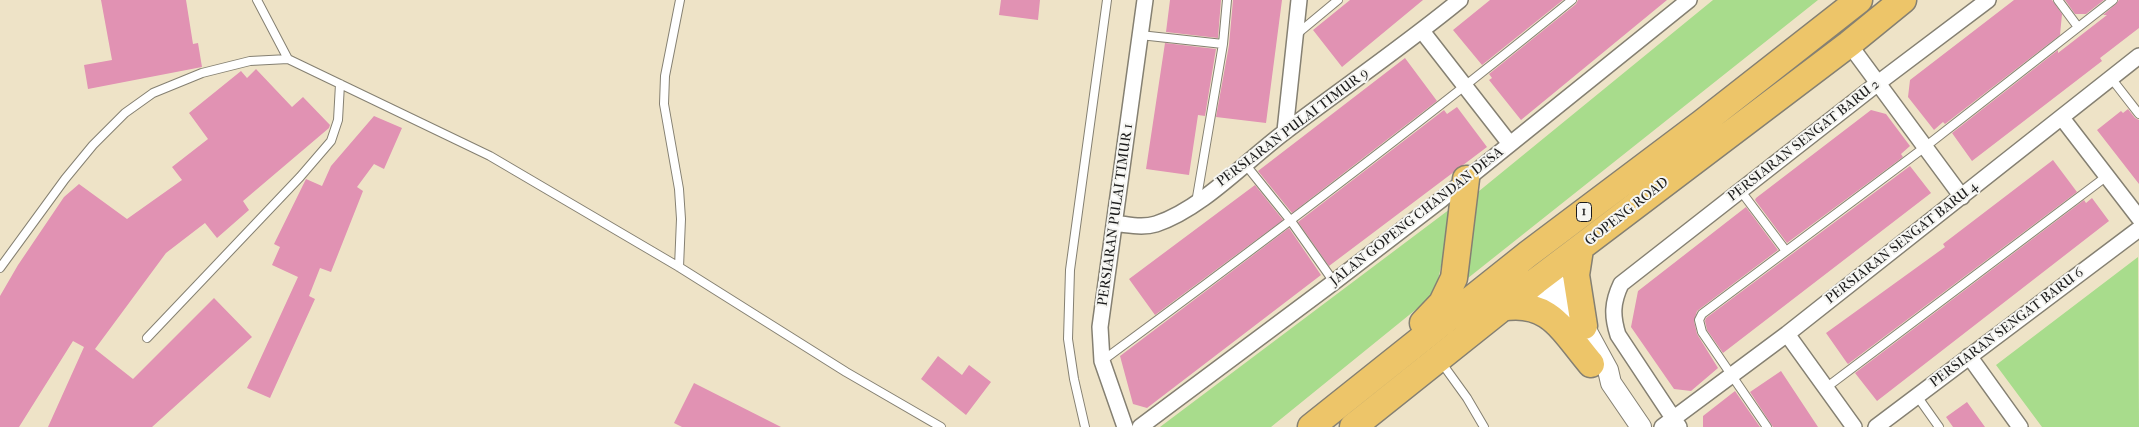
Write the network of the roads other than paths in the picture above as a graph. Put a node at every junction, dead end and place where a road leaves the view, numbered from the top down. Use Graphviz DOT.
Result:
graph roads {
  1 [pos="257,0"];
  2 [pos="680,0"];
  3 [pos="1107,0"];
  4 [pos="1145,0"];
  5 [pos="1227,0"];
  6 [pos="1298,0"];
  7 [pos="1338,0"];
  8 [pos="1460,0"];
  9 [pos="1572,0"];
  10 [pos="1689,0"];
  11 [pos="1859,0"];
  12 [pos="1903,0"];
  13 [pos="1988,0"];
  14 [pos="2058,0"];
  15 [pos="2113,0"];
  16 [pos="2078,27"];
  17 [pos="1422,31"];
  18 [pos="1140,35"];
  19 [pos="1294,36"];
  20 [pos="1223,44"];
  21 [pos="1849,44"];
  22 [pos="2139,56"];
  23 [pos="288,59"];
  24 [pos="2112,78"];
  25 [pos="1878,83"];
  26 [pos="340,84"];
  27 [pos="1465,87"];
  28 [pos="2139,114"];
  29 [pos="2062,118"];
  30 [pos="1702,123"];
  31 [pos="1285,131"];
  32 [pos="1510,144"];
  33 [pos="1925,146"];
  34 [pos="1245,164"];
  35 [pos="2107,176"];
  36 [pos="1466,179"];
  37 [pos="1740,190"];
  38 [pos="1962,197"];
  39 [pos="1196,202"];
  40 [pos="2139,218"];
  41 [pos="1291,221"];
  42 [pos="1115,223"];
  43 [pos="2139,229"];
  44 [pos="1580,249"];
  45 [pos="1786,251"];
  46 [pos="679,267"];
  47 [pos="0,268"];
  48 [pos="1540,274"];
  49 [pos="1334,282"];
  50 [pos="1501,308"];
  51 [pos="1584,326"];
  52 [pos="1787,334"];
  53 [pos="147,338"];
  54 [pos="1969,356"];
  55 [pos="1438,359"];
  56 [pos="1102,362"];
  57 [pos="1392,362"];
  58 [pos="1591,364"];
  59 [pos="1732,376"];
  60 [pos="1611,383"];
  61 [pos="1827,387"];
  62 [pos="1917,396"];
  63 [pos="1672,424"];
  64 [pos="941,427"];
  65 [pos="1085,427"];
  66 [pos="1125,427"];
  67 [pos="1140,427"];
  68 [pos="1310,427"];
  69 [pos="1353,427"];
  70 [pos="1484,427"];
  71 [pos="1641,427"];
  72 [pos="1767,427"];
  73 [pos="1854,427"];
  74 [pos="1876,427"];
  75 [pos="1939,427"];
  76 [pos="2020,427"];
  1 -- 23 [label="lane"];
  2 -- 46 [label="lane"];
  3 -- 65 [label="lane"];
  4 -- 18 [label="street, PERSIARAN PULAI TIMUR 1"];
  5 -- 20 [label="lane"];
  6 -- 19 [label="street"];
  7 -- 19 [label="lane"];
  8 -- 17 [label="street, PERSIARAN PULAI TIMUR 9"];
  9 -- 27 [label="lane"];
  10 -- 32 [label="street, JALAN GOPENG CHANDAN DESA"];
  11 -- 30 [label="highway, GOPENG ROAD / 1"];
  12 -- 21 [label="highway, GOPENG ROAD / 1"];
  13 -- 25 [label="street, PERSIARAN SENGAT BARU 2"];
  14 -- 16 [label="lane"];
  15 -- 16 [label="lane"];
  16 -- 33 [label="lane"];
  17 -- 27 [label="street"];
  17 -- 31 [label="street, PERSIARAN PULAI TIMUR 9"];
  18 -- 20 [label="lane"];
  18 -- 42 [label="street, PERSIARAN PULAI TIMUR 1"];
  19 -- 31 [label="street"];
  20 -- 39 [label="lane"];
  21 -- 25 [label="street"];
  21 -- 44 [label="highway, GOPENG ROAD / 1"];
  22 -- 24 [label="street, PERSIARAN SENGAT BARU 4"];
  23 -- 26 [label="lane"];
  23 -- 47 [label="lane"];
  24 -- 28 [label="lane"];
  24 -- 29 [label="street, PERSIARAN SENGAT BARU 4"];
  25 -- 33 [label="street"];
  25 -- 37 [label="street, PERSIARAN SENGAT BARU 2"];
  26 -- 46 [label="lane"];
  26 -- 53 [label="lane"];
  27 -- 32 [label="street"];
  27 -- 41 [label="lane"];
  29 -- 35 [label="street"];
  29 -- 38 [label="street, PERSIARAN SENGAT BARU 4"];
  30 -- 48 [label="highway"];
  30 -- 57 [label="highway, GOPENG ROAD / 1"];
  31 -- 34 [label="street, PERSIARAN PULAI TIMUR 9"];
  32 -- 36 [label="street, JALAN GOPENG CHANDAN DESA"];
  33 -- 38 [label="street"];
  33 -- 45 [label="lane"];
  34 -- 39 [label="street, PERSIARAN PULAI TIMUR 9"];
  34 -- 41 [label="lane"];
  35 -- 40 [label="street"];
  35 -- 61 [label="lane"];
  36 -- 49 [label="street, JALAN GOPENG CHANDAN DESA"];
  36 -- 57 [label="highway"];
  37 -- 45 [label="lane"];
  37 -- 63 [label="street, PERSIARAN SENGAT BARU 2"];
  38 -- 52 [label="street, PERSIARAN SENGAT BARU 4"];
  39 -- 42 [label="street, PERSIARAN PULAI TIMUR 9"];
  41 -- 49 [label="lane"];
  41 -- 56 [label="lane"];
  42 -- 56 [label="street, PERSIARAN PULAI TIMUR 1"];
  43 -- 54 [label="street, PERSIARAN SENGAT BARU 6"];
  44 -- 48 [label="highway, GOPENG ROAD / 1"];
  44 -- 51 [label="highway"];
  45 -- 59 [label="lane"];
  46 -- 64 [label="lane"];
  48 -- 50 [label="highway, GOPENG ROAD / 1"];
  48 -- 51 [label="street"];
  48 -- 57 [label="highway"];
  48 -- 58 [label="street"];
  49 -- 67 [label="street, JALAN GOPENG CHANDAN DESA"];
  50 -- 55 [label="highway, GOPENG ROAD / 1"];
  50 -- 58 [label="highway"];
  51 -- 60 [label="street"];
  52 -- 59 [label="street, PERSIARAN SENGAT BARU 4"];
  52 -- 61 [label="street"];
  54 -- 62 [label="street, PERSIARAN SENGAT BARU 6"];
  54 -- 76 [label="street"];
  55 -- 69 [label="highway, GOPENG ROAD / 1"];
  55 -- 70 [label="lane"];
  56 -- 66 [label="street, PERSIARAN PULAI TIMUR 1"];
  57 -- 68 [label="highway, GOPENG ROAD / 1"];
  58 -- 60 [label="street"];
  59 -- 63 [label="street, PERSIARAN SENGAT BARU 4"];
  59 -- 72 [label="lane"];
  60 -- 71 [label="street"];
  61 -- 73 [label="street"];
  62 -- 74 [label="street, PERSIARAN SENGAT BARU 6"];
  62 -- 75 [label="lane"];
}
